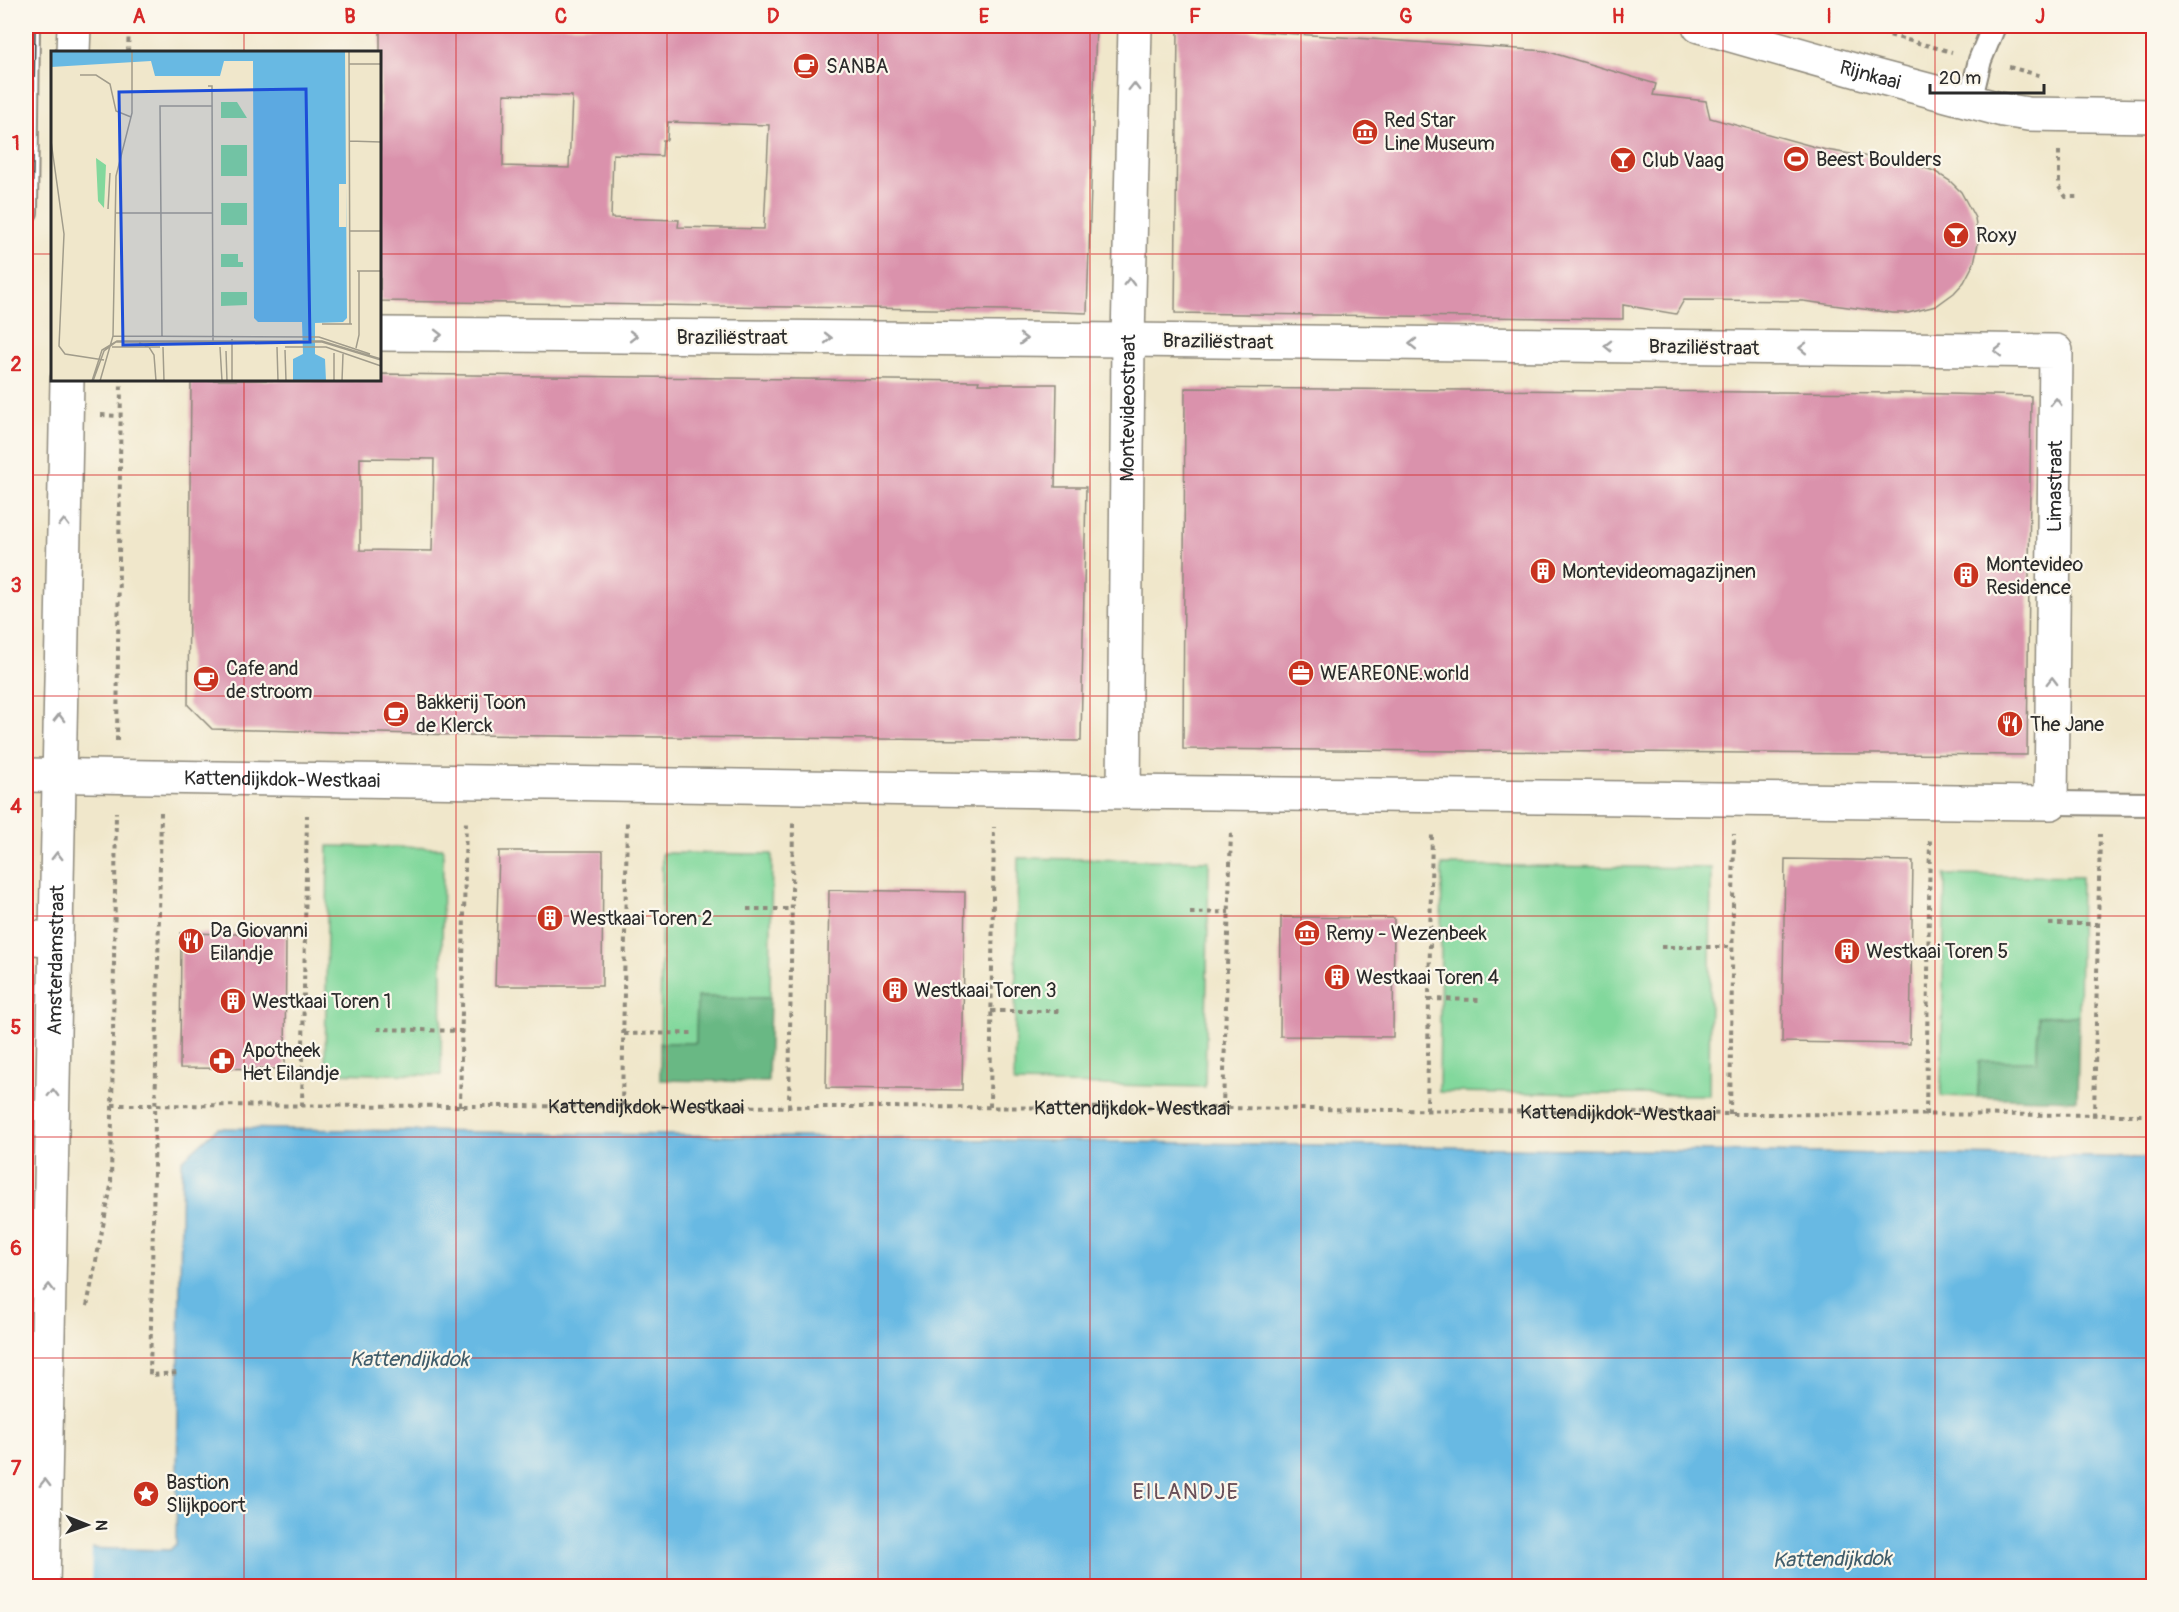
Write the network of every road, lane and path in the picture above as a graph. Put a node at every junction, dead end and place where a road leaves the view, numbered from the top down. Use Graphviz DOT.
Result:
graph roads {
  1 [pos="28,26"];
  2 [pos="74,26"];
  3 [pos="129,26"];
  4 [pos="1135,26"];
  5 [pos="1698,26"];
  6 [pos="1994,26"];
  7 [pos="73,51"];
  8 [pos="128,51"];
  9 [pos="1970,102"];
  10 [pos="2058,115"];
  11 [pos="2154,116"];
  12 [pos="2079,197"];
  13 [pos="26,212"];
  14 [pos="381,334"];
  15 [pos="1128,340"];
  16 [pos="2056,351"];
  17 [pos="67,381"];
  18 [pos="121,381"];
  19 [pos="26,775"];
  20 [pos="58,776"];
  21 [pos="116,777"];
  22 [pos="161,778"];
  23 [pos="308,780"];
  24 [pos="467,781"];
  25 [pos="627,784"];
  26 [pos="794,786"];
  27 [pos="995,790"];
  28 [pos="1124,792"];
  29 [pos="1232,793"];
  30 [pos="1433,796"];
  31 [pos="1734,800"];
  32 [pos="1931,802"];
  33 [pos="2051,803"];
  34 [pos="2100,803"];
  35 [pos="2154,804"];
  36 [pos="747,909"];
  37 [pos="792,909"];
  38 [pos="1229,912"];
  39 [pos="1190,913"];
  40 [pos="2049,924"];
  41 [pos="2098,924"];
  42 [pos="41,938"];
  43 [pos="1661,947"];
  44 [pos="1733,947"];
  45 [pos="1430,999"];
  46 [pos="1483,1000"];
  47 [pos="991,1011"];
  48 [pos="1062,1011"];
  49 [pos="377,1029"];
  50 [pos="462,1031"];
  51 [pos="693,1033"];
  52 [pos="624,1034"];
  53 [pos="112,1105"];
  54 [pos="154,1105"];
  55 [pos="302,1106"];
  56 [pos="460,1106"];
  57 [pos="622,1106"];
  58 [pos="789,1107"];
  59 [pos="990,1107"];
  60 [pos="1223,1108"];
  61 [pos="1427,1110"];
  62 [pos="1731,1114"];
  63 [pos="1926,1115"];
  64 [pos="2154,1115"];
  65 [pos="2094,1116"];
  66 [pos="86,1309"];
  67 [pos="179,1373"];
  68 [pos="43,1587"];
  1 -- 13 [label="lane"];
  2 -- 7 [label="street"];
  3 -- 8 [label="path"];
  15 -- 4 [label="street, Montevideostraat, one-way"];
  5 -- 9 [label="street, Rijnkaai"];
  6 -- 9 [label="lane"];
  9 -- 10 [label="street, Rijnkaai"];
  10 -- 11 [label="street, Rijnkaai"];
  10 -- 12 [label="path"];
  14 -- 15 [label="street, Braziliëstraat, one-way"];
  16 -- 15 [label="street, Braziliëstraat, one-way"];
  15 -- 28 [label="street, Montevideostraat"];
  33 -- 16 [label="street, Limastraat, one-way"];
  20 -- 17 [label="street, Amsterdamstraat, one-way"];
  18 -- 21 [label="path"];
  19 -- 20 [label="street, Kattendijkdok-Westkaai"];
  20 -- 21 [label="street, Kattendijkdok-Westkaai"];
  42 -- 20 [label="street, Amsterdamstraat, one-way"];
  21 -- 22 [label="street, Kattendijkdok-Westkaai"];
  21 -- 53 [label="path"];
  22 -- 23 [label="street, Kattendijkdok-Westkaai"];
  22 -- 54 [label="path"];
  23 -- 24 [label="street, Kattendijkdok-Westkaai"];
  23 -- 55 [label="path"];
  24 -- 25 [label="street, Kattendijkdok-Westkaai"];
  24 -- 50 [label="path"];
  25 -- 26 [label="street, Kattendijkdok-Westkaai"];
  25 -- 52 [label="path"];
  26 -- 27 [label="street, Kattendijkdok-Westkaai"];
  26 -- 37 [label="path"];
  27 -- 28 [label="street, Kattendijkdok-Westkaai"];
  27 -- 47 [label="path"];
  28 -- 29 [label="street, Kattendijkdok-Westkaai"];
  29 -- 30 [label="street, Kattendijkdok-Westkaai"];
  29 -- 38 [label="path"];
  30 -- 31 [label="street, Kattendijkdok-Westkaai"];
  30 -- 45 [label="path"];
  31 -- 32 [label="street, Kattendijkdok-Westkaai"];
  31 -- 44 [label="path"];
  32 -- 33 [label="street, Kattendijkdok-Westkaai"];
  32 -- 63 [label="path"];
  33 -- 34 [label="lane"];
  34 -- 35 [label="lane"];
  34 -- 41 [label="path"];
  36 -- 37 [label="path"];
  37 -- 58 [label="path"];
  38 -- 39 [label="path"];
  38 -- 60 [label="path"];
  40 -- 41 [label="path"];
  41 -- 65 [label="path"];
  68 -- 42 [label="street, Amsterdamstraat, one-way"];
  43 -- 44 [label="path"];
  44 -- 62 [label="path"];
  45 -- 46 [label="path"];
  45 -- 61 [label="path"];
  47 -- 48 [label="path"];
  47 -- 59 [label="path"];
  49 -- 50 [label="path"];
  50 -- 56 [label="path"];
  51 -- 52 [label="path"];
  52 -- 57 [label="path"];
  53 -- 54 [label="path, Kattendijkdok-Westkaai"];
  53 -- 66 [label="path"];
  54 -- 55 [label="path, Kattendijkdok-Westkaai"];
  54 -- 67 [label="path"];
  55 -- 56 [label="path, Kattendijkdok-Westkaai"];
  56 -- 57 [label="path, Kattendijkdok-Westkaai"];
  57 -- 58 [label="path, Kattendijkdok-Westkaai"];
  58 -- 59 [label="path, Kattendijkdok-Westkaai"];
  59 -- 60 [label="path, Kattendijkdok-Westkaai"];
  60 -- 61 [label="path, Kattendijkdok-Westkaai"];
  61 -- 62 [label="path, Kattendijkdok-Westkaai"];
  62 -- 63 [label="path, Kattendijkdok-Westkaai"];
  63 -- 65 [label="path, Kattendijkdok-Westkaai"];
  64 -- 65 [label="path, Kattendijkdok-Westkaai"];
}
